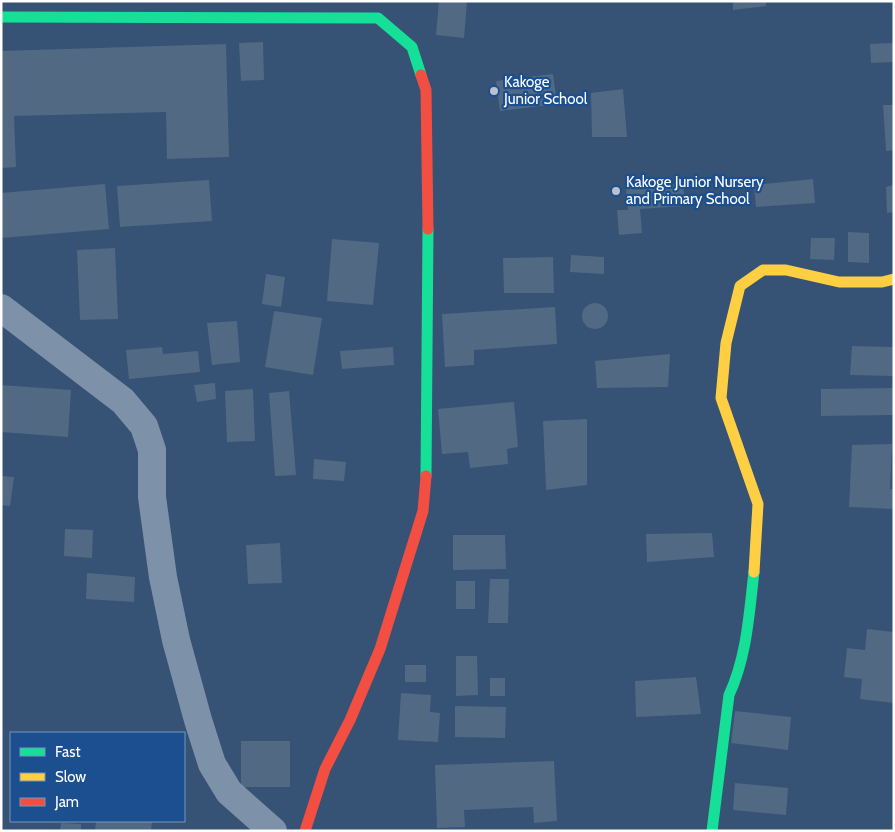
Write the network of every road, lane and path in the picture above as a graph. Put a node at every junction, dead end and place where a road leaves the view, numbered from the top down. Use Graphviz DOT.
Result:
graph roads {
  1 [pos="1,17"];
  2 [pos="894,279"];
  3 [pos="1,308"];
  4 [pos="273,831"];
  5 [pos="304,831"];
  6 [pos="712,831"];
  1 -- 5 [label="street"];
  2 -- 6 [label="street"];
  3 -- 4 [label="street"];
}
